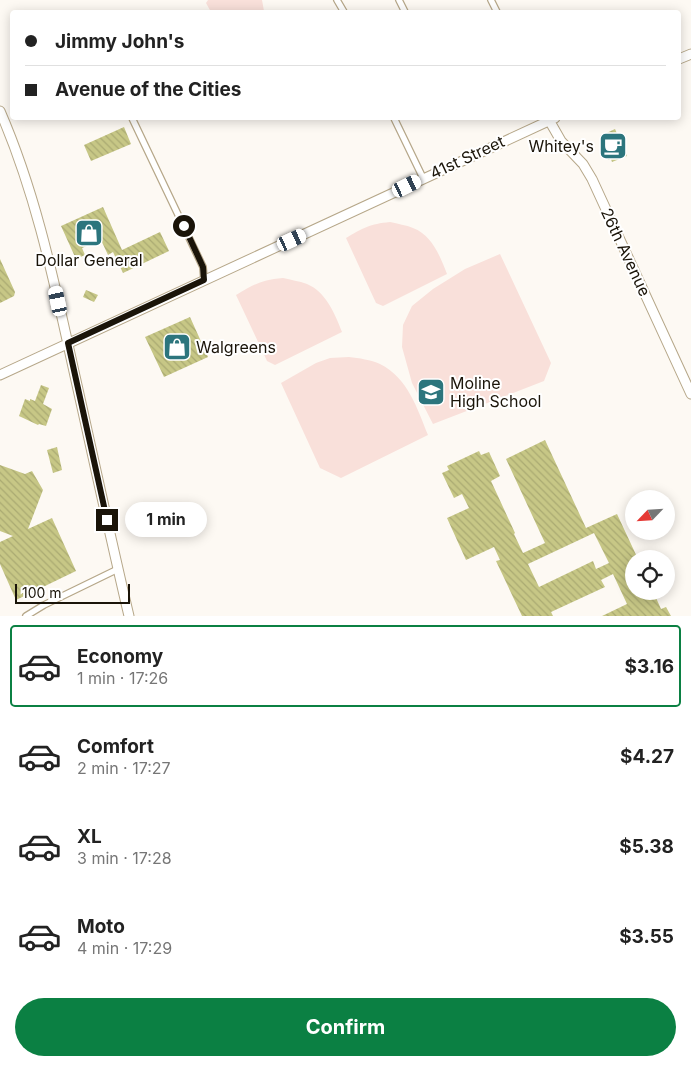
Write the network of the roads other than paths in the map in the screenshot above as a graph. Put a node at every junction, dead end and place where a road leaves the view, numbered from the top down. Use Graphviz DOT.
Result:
graph roads {
  1 [pos="0,111"];
  2 [pos="133,120"];
  3 [pos="395,120"];
  4 [pos="546,120"];
  5 [pos="551,120"];
  6 [pos="423,178"];
  7 [pos="204,280"];
  8 [pos="68,343"];
  9 [pos="0,375"];
  10 [pos="691,394"];
  11 [pos="118,569"];
  12 [pos="26,616"];
  13 [pos="129,616"];
  1 -- 8 [label="street"];
  2 -- 7 [label="street"];
  3 -- 6 [label="street"];
  4 -- 6 [label="street, 41st Street"];
  5 -- 10 [label="street, 26th Avenue"];
  6 -- 7 [label="street, 41st Street"];
  7 -- 8 [label="street, 41st Street"];
  8 -- 9 [label="street, 41st Street"];
  8 -- 11 [label="street"];
  11 -- 12 [label="street"];
  11 -- 13 [label="street"];
}
